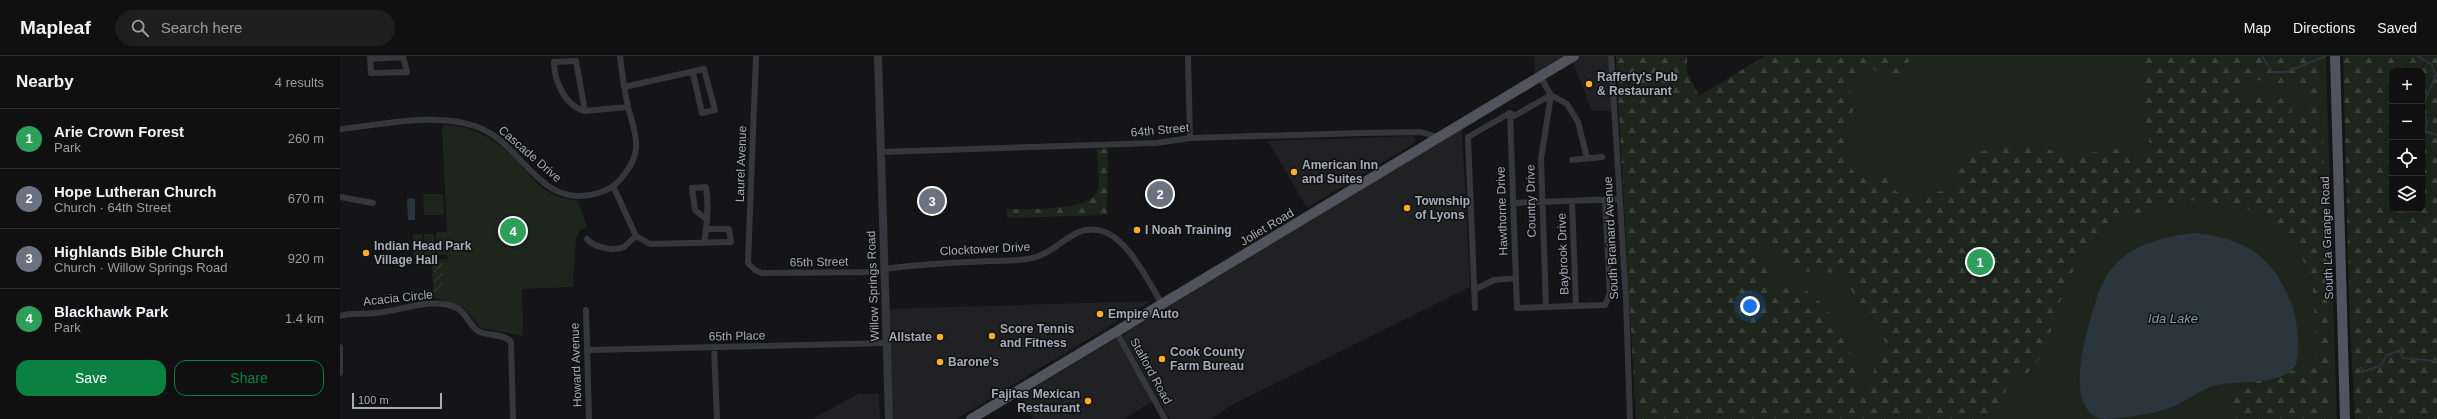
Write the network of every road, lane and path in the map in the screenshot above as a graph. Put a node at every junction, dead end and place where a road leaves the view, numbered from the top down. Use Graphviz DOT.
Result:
graph roads {
  1 [pos="620,56"];
  2 [pos="756,56"];
  3 [pos="878,56"];
  4 [pos="1188,56"];
  5 [pos="1574,56"];
  6 [pos="1611,56"];
  7 [pos="2335,56"];
  8 [pos="370,58"];
  9 [pos="692,73"];
  10 [pos="1541,78"];
  11 [pos="624,87"];
  12 [pos="1551,95"];
  13 [pos="628,107"];
  14 [pos="585,111"];
  15 [pos="1510,113"];
  16 [pos="340,129"];
  17 [pos="1190,138"];
  18 [pos="1440,138"];
  19 [pos="881,152"];
  20 [pos="1602,157"];
  21 [pos="1587,158"];
  22 [pos="1572,160"];
  23 [pos="614,188"];
  24 [pos="340,197"];
  25 [pos="1605,200"];
  26 [pos="1620,200"];
  27 [pos="1572,201"];
  28 [pos="1541,202"];
  29 [pos="1513,203"];
  30 [pos="373,204"];
  31 [pos="707,220"];
  32 [pos="706,228"];
  33 [pos="636,236"];
  34 [pos="587,239"];
  35 [pos="704,243"];
  36 [pos="755,270"];
  37 [pos="885,271"];
  38 [pos="1516,278"];
  39 [pos="1474,290"];
  40 [pos="1163,306"];
  41 [pos="1576,306"];
  42 [pos="1546,307"];
  43 [pos="1475,308"];
  44 [pos="586,310"];
  45 [pos="340,316"];
  46 [pos="1117,333"];
  47 [pos="887,343"];
  48 [pos="340,347"];
  49 [pos="714,347"];
  50 [pos="588,350"];
  51 [pos="340,373"];
  52 [pos="514,419"];
  53 [pos="589,419"];
  54 [pos="718,419"];
  55 [pos="889,419"];
  56 [pos="971,419"];
  57 [pos="1165,419"];
  58 [pos="1630,419"];
  59 [pos="2345,419"];
  1 -- 11 [label="street"];
  2 -- 36 [label="street, Laurel Avenue"];
  3 -- 19 [label="street, Willow Springs Road"];
  4 -- 17 [label="street"];
  5 -- 10 [label="main road, Joliet Road"];
  6 -- 26 [label="street, South Brainard Avenue"];
  7 -- 59 [label="main road, South La Grange Road"];
  8 -- 8 [label="street"];
  9 -- 9 [label="street"];
  9 -- 11 [label="street"];
  10 -- 12 [label="street"];
  10 -- 18 [label="main road, Joliet Road"];
  11 -- 13 [label="street"];
  12 -- 15 [label="street"];
  12 -- 21 [label="street"];
  12 -- 28 [label="street, Country Drive"];
  13 -- 14 [label="street"];
  13 -- 23 [label="street"];
  14 -- 14 [label="street"];
  15 -- 29 [label="street, Hawthorne Drive"];
  15 -- 39 [label="street"];
  16 -- 23 [label="street, Cascade Drive"];
  17 -- 18 [label="street, 64th Street"];
  17 -- 19 [label="street, 64th Street"];
  18 -- 40 [label="main road, Joliet Road"];
  19 -- 37 [label="street, Willow Springs Road"];
  20 -- 21 [label="street"];
  21 -- 22 [label="street"];
  23 -- 33 [label="street"];
  24 -- 30 [label="street"];
  25 -- 26 [label="street"];
  25 -- 27 [label="street"];
  25 -- 41 [label="street"];
  26 -- 58 [label="street, South Brainard Avenue"];
  27 -- 28 [label="street"];
  27 -- 41 [label="street, Baybrook Drive"];
  28 -- 29 [label="street"];
  28 -- 42 [label="street, Country Drive"];
  29 -- 38 [label="street, Hawthorne Drive"];
  31 -- 31 [label="street"];
  31 -- 32 [label="street"];
  32 -- 35 [label="street"];
  32 -- 35 [label="street"];
  33 -- 34 [label="street"];
  33 -- 35 [label="street"];
  36 -- 37 [label="street, 65th Street"];
  37 -- 40 [label="street, Clocktower Drive"];
  37 -- 47 [label="street, Willow Springs Road"];
  38 -- 39 [label="street"];
  38 -- 42 [label="street, Hawthorne Drive"];
  39 -- 43 [label="street"];
  40 -- 46 [label="main road, Joliet Road"];
  41 -- 42 [label="street"];
  44 -- 50 [label="street, Howard Avenue"];
  45 -- 52 [label="street, Acacia Circle"];
  46 -- 56 [label="main road, Joliet Road"];
  46 -- 57 [label="street, Stalford Road"];
  47 -- 49 [label="street, 65th Place"];
  47 -- 55 [label="street, Willow Springs Road"];
  48 -- 51 [label="street"];
  49 -- 50 [label="street, 65th Place"];
  49 -- 54 [label="street"];
  50 -- 53 [label="street, Howard Avenue"];
}
